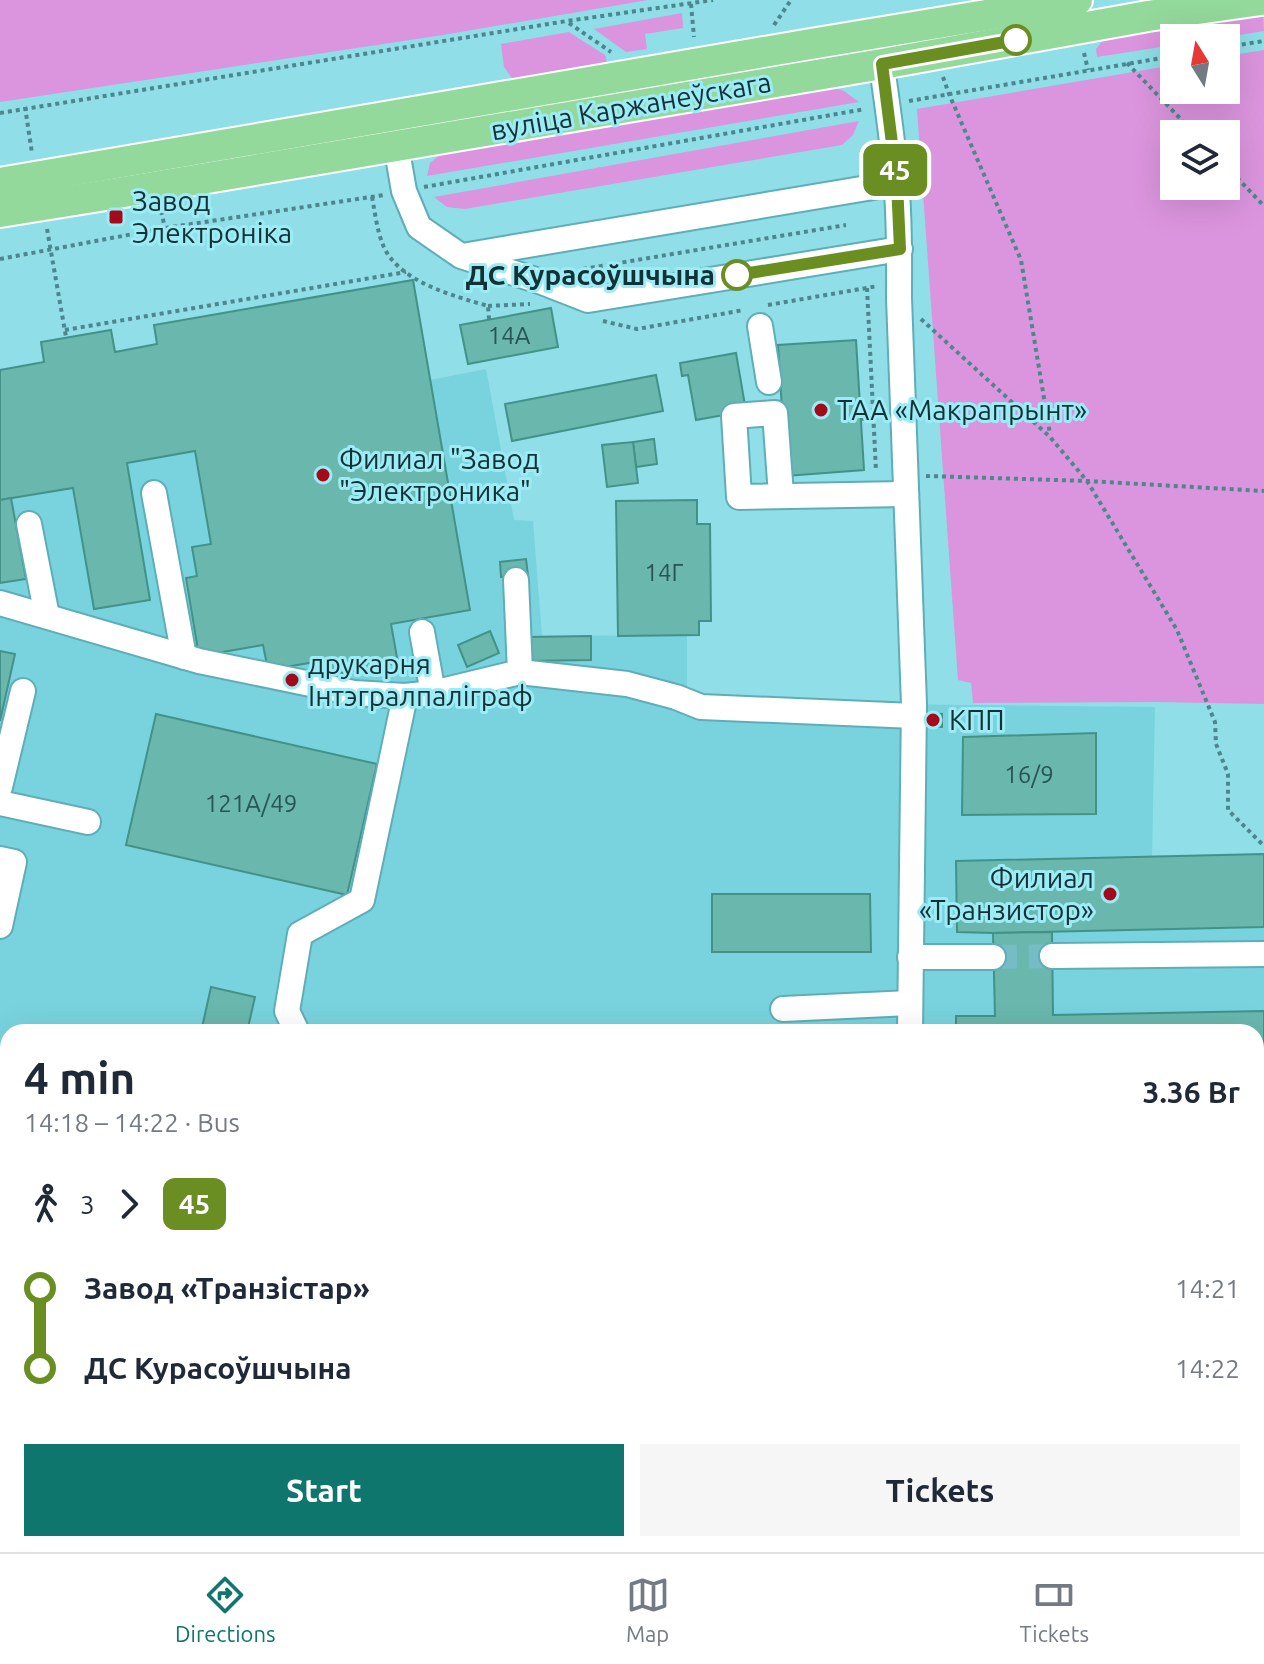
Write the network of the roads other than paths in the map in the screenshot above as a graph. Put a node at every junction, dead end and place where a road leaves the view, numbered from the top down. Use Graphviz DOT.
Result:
graph roads {
  1 [pos="1077,0"];
  2 [pos="1261,0"];
  3 [pos="877,33"];
  4 [pos="882,64"];
  5 [pos="391,116"];
  6 [pos="396,146"];
  7 [pos="0,183"];
  8 [pos="897,183"];
  9 [pos="0,212"];
  10 [pos="900,249"];
  11 [pos="461,256"];
  12 [pos="760,326"];
  13 [pos="769,382"];
  14 [pos="905,484"];
  15 [pos="154,493"];
  16 [pos="781,495"];
  17 [pos="29,524"];
  18 [pos="516,580"];
  19 [pos="0,603"];
  20 [pos="47,616"];
  21 [pos="422,632"];
  22 [pos="184,657"];
  23 [pos="520,672"];
  24 [pos="23,691"];
  25 [pos="433,693"];
  26 [pos="405,696"];
  27 [pos="914,716"];
  28 [pos="0,787"];
  29 [pos="0,803"];
  30 [pos="88,822"];
  31 [pos="0,859"];
  32 [pos="0,926"];
  33 [pos="1264,954"];
  34 [pos="1052,956"];
  35 [pos="910,957"];
  36 [pos="993,957"];
  37 [pos="910,1003"];
  38 [pos="783,1009"];
  39 [pos="293,1024"];
  40 [pos="910,1024"];
  1 -- 3 [label="main road, вуліца Каржанеўскага"];
  2 -- 4 [label="main road, вуліца Каржанеўскага"];
  3 -- 4 [label="street"];
  3 -- 5 [label="main road, вуліца Каржанеўскага"];
  4 -- 6 [label="main road, вуліца Каржанеўскага"];
  4 -- 8 [label="street"];
  5 -- 6 [label="street"];
  5 -- 7 [label="main road, вуліца Каржанеўскага"];
  6 -- 9 [label="main road, вуліца Каржанеўскага"];
  6 -- 11 [label="street"];
  8 -- 10 [label="street"];
  8 -- 11 [label="street"];
  10 -- 11 [label="street"];
  10 -- 14 [label="street"];
  12 -- 13 [label="street"];
  14 -- 16 [label="street"];
  14 -- 27 [label="street"];
  15 -- 22 [label="street"];
  17 -- 20 [label="street"];
  18 -- 23 [label="street"];
  19 -- 20 [label="street"];
  20 -- 22 [label="street"];
  21 -- 25 [label="street"];
  22 -- 26 [label="street"];
  23 -- 25 [label="street"];
  23 -- 27 [label="street"];
  24 -- 28 [label="street"];
  25 -- 26 [label="street"];
  26 -- 39 [label="street"];
  27 -- 35 [label="street"];
  29 -- 30 [label="street"];
  31 -- 32 [label="street"];
  33 -- 34 [label="street"];
  35 -- 36 [label="street"];
  35 -- 37 [label="street"];
  37 -- 38 [label="street"];
  37 -- 40 [label="street"];
}
